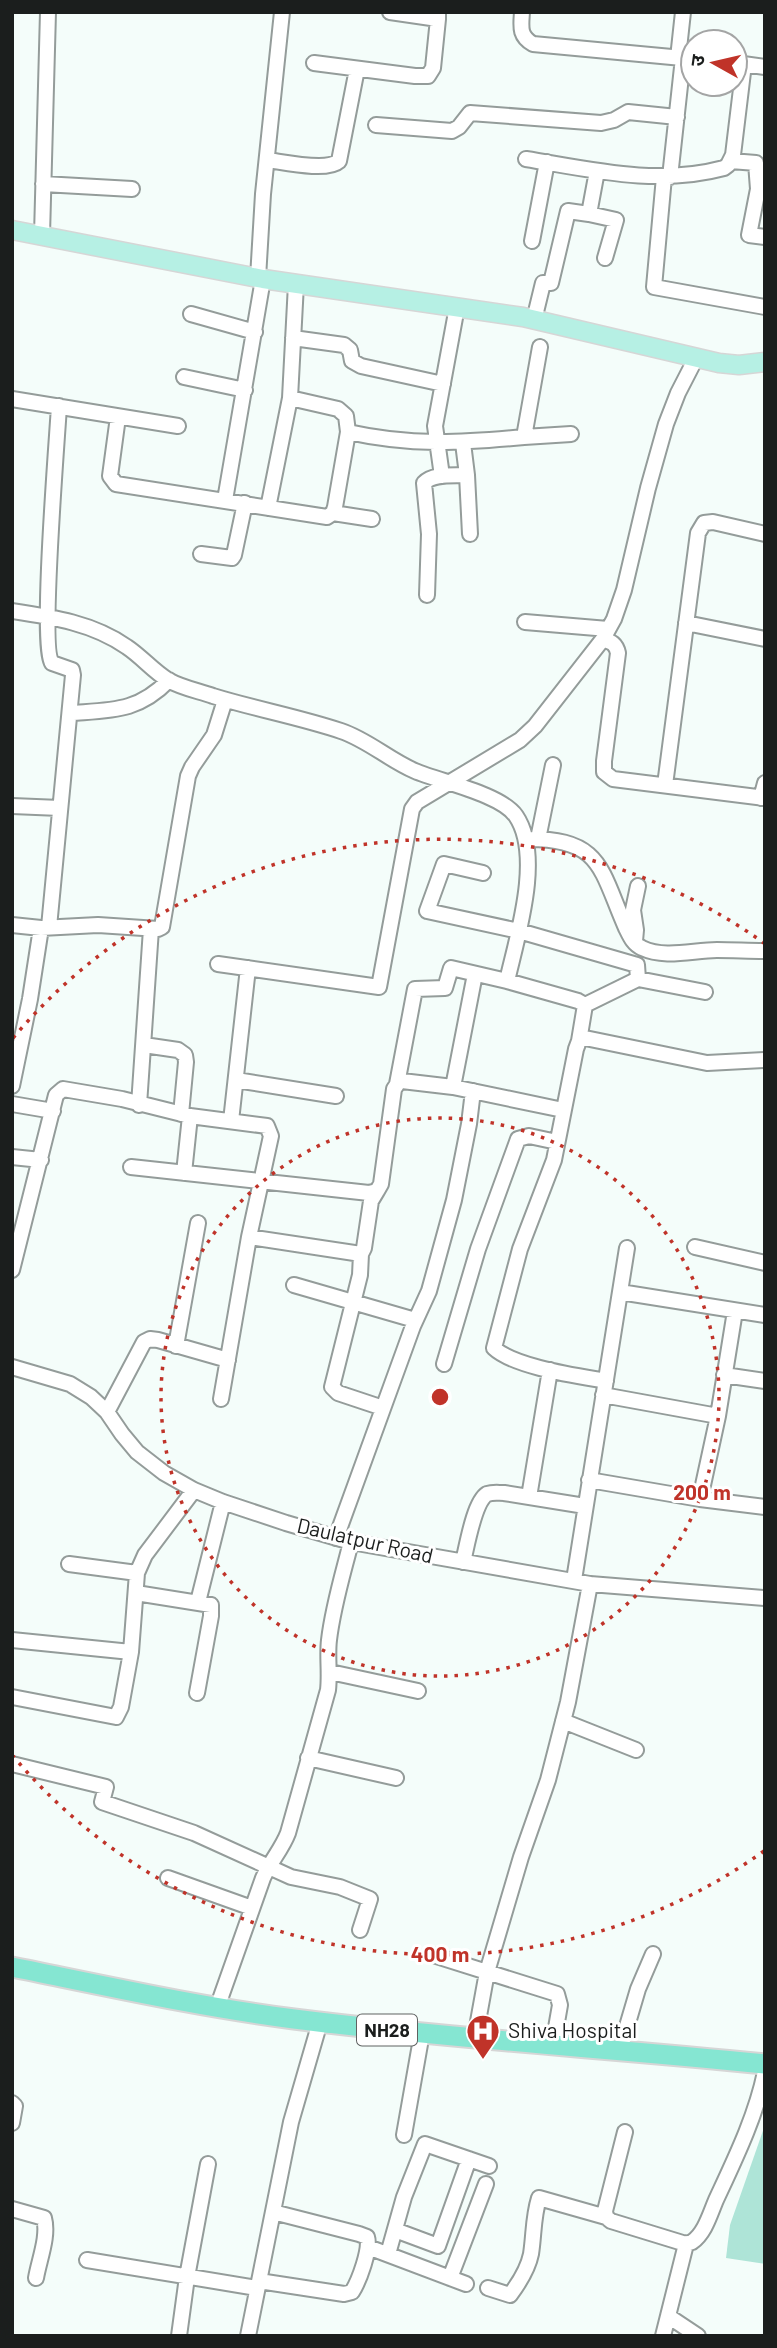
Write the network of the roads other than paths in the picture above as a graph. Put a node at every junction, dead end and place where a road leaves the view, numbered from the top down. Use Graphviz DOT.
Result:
graph roads {
  1 [pos="48,12"];
  2 [pos="282,12"];
  3 [pos="390,12"];
  4 [pos="522,12"];
  5 [pos="438,16"];
  6 [pos="679,57"];
  7 [pos="314,63"];
  8 [pos="357,69"];
  9 [pos="680,98"];
  10 [pos="736,98"];
  11 [pos="677,117"];
  12 [pos="376,125"];
  13 [pos="526,159"];
  14 [pos="267,160"];
  15 [pos="731,161"];
  16 [pos="547,162"];
  17 [pos="597,171"];
  18 [pos="667,177"];
  19 [pos="43,184"];
  20 [pos="132,189"];
  21 [pos="761,189"];
  22 [pos="589,214"];
  23 [pos="12,230"];
  24 [pos="42,235"];
  25 [pos="765,237"];
  26 [pos="532,241"];
  27 [pos="605,258"];
  28 [pos="261,279"];
  29 [pos="296,284"];
  30 [pos="457,307"];
  31 [pos="765,307"];
  32 [pos="191,314"];
  33 [pos="534,320"];
  34 [pos="255,332"];
  35 [pos="293,338"];
  36 [pos="540,347"];
  37 [pos="696,358"];
  38 [pos="765,362"];
  39 [pos="184,377"];
  40 [pos="443,384"];
  41 [pos="245,390"];
  42 [pos="290,398"];
  43 [pos="12,399"];
  44 [pos="59,407"];
  45 [pos="118,417"];
  46 [pos="178,426"];
  47 [pos="348,432"];
  48 [pos="571,434"];
  49 [pos="524,437"];
  50 [pos="437,443"];
  51 [pos="463,443"];
  52 [pos="467,475"];
  53 [pos="442,476"];
  54 [pos="225,500"];
  55 [pos="244,503"];
  56 [pos="268,508"];
  57 [pos="333,513"];
  58 [pos="372,519"];
  59 [pos="470,534"];
  60 [pos="765,534"];
  61 [pos="201,554"];
  62 [pos="427,595"];
  63 [pos="12,611"];
  64 [pos="47,616"];
  65 [pos="525,622"];
  66 [pos="685,623"];
  67 [pos="606,634"];
  68 [pos="765,639"];
  69 [pos="169,680"];
  70 [pos="225,700"];
  71 [pos="71,713"];
  72 [pos="553,765"];
  73 [pos="450,783"];
  74 [pos="665,785"];
  75 [pos="764,793"];
  76 [pos="12,806"];
  77 [pos="60,808"];
  78 [pos="532,839"];
  79 [pos="483,873"];
  80 [pos="638,886"];
  81 [pos="12,925"];
  82 [pos="45,927"];
  83 [pos="151,929"];
  84 [pos="519,931"];
  85 [pos="634,942"];
  86 [pos="765,951"];
  87 [pos="218,964"];
  88 [pos="248,968"];
  89 [pos="475,974"];
  90 [pos="638,979"];
  91 [pos="507,981"];
  92 [pos="705,992"];
  93 [pos="585,1006"];
  94 [pos="18,1034"];
  95 [pos="579,1041"];
  96 [pos="144,1045"];
  97 [pos="765,1060"];
  98 [pos="236,1080"];
  99 [pos="397,1084"];
  100 [pos="12,1086"];
  101 [pos="453,1087"];
  102 [pos="473,1091"];
  103 [pos="336,1096"];
  104 [pos="12,1104"];
  105 [pos="139,1105"];
  106 [pos="564,1110"];
  107 [pos="53,1111"];
  108 [pos="186,1115"];
  109 [pos="231,1121"];
  110 [pos="557,1142"];
  111 [pos="12,1157"];
  112 [pos="41,1160"];
  113 [pos="131,1167"];
  114 [pos="184,1173"];
  115 [pos="261,1181"];
  116 [pos="377,1191"];
  117 [pos="198,1223"];
  118 [pos="18,1226"];
  119 [pos="250,1237"];
  120 [pos="695,1247"];
  121 [pos="627,1248"];
  122 [pos="361,1254"];
  123 [pos="765,1263"];
  124 [pos="12,1270"];
  125 [pos="294,1285"];
  126 [pos="620,1292"];
  127 [pos="352,1301"];
  128 [pos="735,1311"];
  129 [pos="765,1315"];
  130 [pos="415,1320"];
  131 [pos="176,1346"];
  132 [pos="228,1360"];
  133 [pos="444,1363"];
  134 [pos="12,1367"];
  135 [pos="550,1370"];
  136 [pos="724,1376"];
  137 [pos="765,1381"];
  138 [pos="604,1388"];
  139 [pos="221,1399"];
  140 [pos="383,1408"];
  141 [pos="107,1412"];
  142 [pos="718,1416"];
  143 [pos="589,1480"];
  144 [pos="194,1490"];
  145 [pos="529,1497"];
  146 [pos="700,1499"];
  147 [pos="223,1502"];
  148 [pos="585,1506"];
  149 [pos="765,1507"];
  150 [pos="344,1540"];
  151 [pos="463,1562"];
  152 [pos="69,1564"];
  153 [pos="137,1573"];
  154 [pos="574,1580"];
  155 [pos="590,1584"];
  156 [pos="136,1593"];
  157 [pos="765,1598"];
  158 [pos="198,1602"];
  159 [pos="12,1640"];
  160 [pos="131,1652"];
  161 [pos="330,1672"];
  162 [pos="418,1691"];
  163 [pos="197,1693"];
  164 [pos="12,1698"];
  165 [pos="563,1721"];
  166 [pos="636,1749"];
  167 [pos="308,1758"];
  168 [pos="12,1764"];
  169 [pos="396,1778"];
  170 [pos="267,1867"];
  171 [pos="168,1878"];
  172 [pos="252,1908"];
  173 [pos="359,1930"];
  174 [pos="653,1954"];
  175 [pos="433,1955"];
  176 [pos="12,1967"];
  177 [pos="487,1972"];
  178 [pos="216,2008"];
  179 [pos="320,2022"];
  180 [pos="422,2033"];
  181 [pos="475,2038"];
  182 [pos="553,2045"];
  183 [pos="620,2050"];
  184 [pos="765,2064"];
  185 [pos="765,2072"];
  186 [pos="12,2103"];
  187 [pos="12,2123"];
  188 [pos="625,2133"];
  189 [pos="404,2135"];
  190 [pos="469,2159"];
  191 [pos="208,2164"];
  192 [pos="489,2166"];
  193 [pos="486,2184"];
  194 [pos="12,2209"];
  195 [pos="273,2212"];
  196 [pos="606,2217"];
  197 [pos="395,2230"];
  198 [pos="686,2244"];
  199 [pos="368,2247"];
  200 [pos="388,2254"];
  201 [pos="87,2260"];
  202 [pos="187,2277"];
  203 [pos="36,2278"];
  204 [pos="450,2278"];
  205 [pos="258,2284"];
  206 [pos="466,2284"];
  207 [pos="488,2288"];
  208 [pos="668,2316"];
  209 [pos="179,2336"];
  210 [pos="248,2336"];
  211 [pos="663,2336"];
  212 [pos="698,2336"];
  1 -- 19 [label="street"];
  2 -- 14 [label="street"];
  3 -- 5 [label="street"];
  4 -- 6 [label="street"];
  5 -- 8 [label="street"];
  7 -- 8 [label="street"];
  8 -- 14 [label="street"];
  9 -- 11 [label="street"];
  10 -- 15 [label="street"];
  11 -- 12 [label="street"];
  11 -- 18 [label="street"];
  13 -- 16 [label="street"];
  14 -- 28 [label="street"];
  15 -- 18 [label="street"];
  15 -- 21 [label="street"];
  16 -- 17 [label="street"];
  16 -- 26 [label="street"];
  17 -- 18 [label="street"];
  17 -- 22 [label="street"];
  18 -- 31 [label="street"];
  19 -- 20 [label="street"];
  19 -- 24 [label="street"];
  21 -- 25 [label="street"];
  22 -- 27 [label="street"];
  22 -- 33 [label="street"];
  23 -- 24 [label="main road"];
  24 -- 28 [label="main road"];
  28 -- 29 [label="main road"];
  28 -- 34 [label="street"];
  29 -- 30 [label="main road"];
  29 -- 35 [label="street"];
  30 -- 33 [label="main road"];
  30 -- 40 [label="street"];
  32 -- 34 [label="street"];
  33 -- 37 [label="main road"];
  34 -- 41 [label="street"];
  35 -- 40 [label="street"];
  35 -- 42 [label="street"];
  36 -- 49 [label="street"];
  37 -- 38 [label="main road"];
  37 -- 67 [label="street"];
  39 -- 41 [label="street"];
  40 -- 50 [label="street"];
  41 -- 54 [label="street"];
  42 -- 47 [label="street"];
  42 -- 56 [label="street"];
  43 -- 44 [label="street"];
  44 -- 45 [label="street"];
  44 -- 64 [label="street"];
  45 -- 46 [label="street"];
  45 -- 54 [label="street"];
  47 -- 50 [label="street"];
  47 -- 57 [label="street"];
  48 -- 49 [label="street"];
  49 -- 51 [label="street"];
  50 -- 51 [label="street"];
  50 -- 53 [label="street"];
  51 -- 52 [label="street"];
  52 -- 53 [label="street"];
  52 -- 59 [label="street"];
  53 -- 62 [label="street"];
  54 -- 55 [label="street"];
  55 -- 56 [label="street"];
  55 -- 61 [label="street"];
  56 -- 57 [label="street"];
  57 -- 58 [label="street"];
  60 -- 66 [label="street"];
  63 -- 64 [label="street"];
  64 -- 69 [label="street"];
  64 -- 71 [label="street"];
  65 -- 67 [label="street"];
  66 -- 68 [label="street"];
  66 -- 74 [label="street"];
  67 -- 73 [label="street"];
  67 -- 74 [label="street"];
  69 -- 70 [label="street"];
  69 -- 71 [label="street"];
  70 -- 73 [label="street"];
  70 -- 83 [label="street"];
  71 -- 77 [label="street"];
  72 -- 78 [label="street"];
  73 -- 78 [label="street"];
  73 -- 88 [label="street"];
  74 -- 75 [label="street"];
  76 -- 77 [label="street"];
  77 -- 82 [label="street"];
  78 -- 84 [label="street"];
  78 -- 85 [label="street"];
  79 -- 84 [label="street"];
  80 -- 85 [label="street"];
  81 -- 82 [label="street"];
  82 -- 83 [label="street"];
  82 -- 94 [label="street"];
  83 -- 96 [label="street"];
  84 -- 90 [label="street"];
  84 -- 91 [label="street"];
  85 -- 86 [label="street"];
  87 -- 88 [label="street"];
  88 -- 98 [label="street"];
  89 -- 91 [label="street"];
  89 -- 99 [label="street"];
  89 -- 101 [label="street"];
  90 -- 92 [label="street"];
  90 -- 93 [label="street"];
  91 -- 93 [label="street"];
  93 -- 95 [label="street"];
  94 -- 100 [label="street"];
  95 -- 97 [label="street"];
  95 -- 106 [label="street"];
  96 -- 105 [label="street"];
  96 -- 108 [label="street"];
  98 -- 103 [label="street"];
  98 -- 109 [label="street"];
  99 -- 101 [label="street"];
  99 -- 116 [label="street"];
  101 -- 102 [label="street"];
  102 -- 106 [label="street"];
  102 -- 130 [label="street"];
  104 -- 107 [label="street"];
  105 -- 107 [label="street"];
  105 -- 108 [label="street"];
  106 -- 110 [label="street"];
  107 -- 112 [label="street"];
  108 -- 109 [label="street"];
  108 -- 114 [label="street"];
  109 -- 115 [label="street"];
  110 -- 133 [label="street"];
  110 -- 135 [label="street"];
  111 -- 112 [label="street"];
  112 -- 118 [label="street"];
  113 -- 114 [label="street"];
  114 -- 115 [label="street"];
  115 -- 116 [label="street"];
  115 -- 119 [label="street"];
  116 -- 122 [label="street"];
  117 -- 131 [label="street"];
  118 -- 124 [label="street"];
  119 -- 122 [label="street"];
  119 -- 132 [label="street"];
  120 -- 123 [label="street"];
  121 -- 126 [label="street"];
  122 -- 127 [label="street"];
  125 -- 127 [label="street"];
  126 -- 128 [label="street"];
  126 -- 138 [label="street"];
  127 -- 130 [label="street"];
  127 -- 140 [label="street"];
  128 -- 129 [label="street"];
  128 -- 136 [label="street"];
  130 -- 140 [label="street"];
  131 -- 132 [label="street"];
  131 -- 141 [label="street"];
  132 -- 139 [label="street"];
  134 -- 141 [label="street, Daulatpur Road"];
  135 -- 138 [label="street"];
  135 -- 145 [label="street"];
  136 -- 137 [label="street"];
  136 -- 142 [label="street"];
  138 -- 142 [label="street"];
  138 -- 143 [label="street"];
  140 -- 150 [label="street"];
  141 -- 144 [label="street, Daulatpur Road"];
  142 -- 146 [label="street"];
  143 -- 146 [label="street"];
  143 -- 148 [label="street"];
  144 -- 147 [label="street, Daulatpur Road"];
  144 -- 153 [label="street"];
  145 -- 148 [label="street"];
  145 -- 151 [label="street"];
  146 -- 149 [label="street"];
  147 -- 150 [label="street, Daulatpur Road"];
  147 -- 158 [label="street"];
  148 -- 154 [label="street"];
  150 -- 151 [label="street, Daulatpur Road"];
  150 -- 161 [label="street"];
  151 -- 154 [label="street, Daulatpur Road"];
  152 -- 153 [label="street"];
  153 -- 156 [label="street"];
  154 -- 155 [label="street, Daulatpur Road"];
  155 -- 157 [label="street, Daulatpur Road"];
  155 -- 165 [label="street"];
  156 -- 158 [label="street"];
  156 -- 160 [label="street"];
  158 -- 163 [label="street"];
  159 -- 160 [label="street"];
  160 -- 164 [label="street"];
  161 -- 162 [label="street"];
  161 -- 167 [label="street"];
  165 -- 166 [label="street"];
  165 -- 177 [label="street"];
  167 -- 169 [label="street"];
  167 -- 170 [label="street"];
  168 -- 170 [label="street"];
  170 -- 172 [label="street"];
  170 -- 173 [label="street"];
  171 -- 172 [label="street"];
  172 -- 178 [label="street"];
  174 -- 183 [label="street"];
  175 -- 177 [label="street"];
  176 -- 178 [label="highway, NH28"];
  177 -- 181 [label="street"];
  177 -- 182 [label="street"];
  178 -- 179 [label="highway, NH28"];
  179 -- 180 [label="highway, NH28"];
  179 -- 195 [label="street"];
  180 -- 181 [label="highway, NH28"];
  180 -- 189 [label="street"];
  181 -- 182 [label="highway, NH28"];
  182 -- 183 [label="highway, NH28"];
  183 -- 184 [label="highway, NH28"];
  185 -- 198 [label="street"];
  186 -- 187 [label="street"];
  188 -- 196 [label="street"];
  190 -- 192 [label="street"];
  190 -- 197 [label="street"];
  190 -- 197 [label="street"];
  191 -- 202 [label="street"];
  193 -- 204 [label="street"];
  194 -- 203 [label="street"];
  195 -- 199 [label="street"];
  195 -- 205 [label="street"];
  196 -- 198 [label="street"];
  196 -- 207 [label="street"];
  197 -- 200 [label="street"];
  198 -- 208 [label="street"];
  199 -- 200 [label="street"];
  199 -- 205 [label="street"];
  200 -- 204 [label="street"];
  201 -- 202 [label="street"];
  202 -- 205 [label="street"];
  202 -- 209 [label="street"];
  204 -- 206 [label="street"];
  205 -- 210 [label="street"];
  208 -- 211 [label="street"];
  208 -- 212 [label="street"];
}
